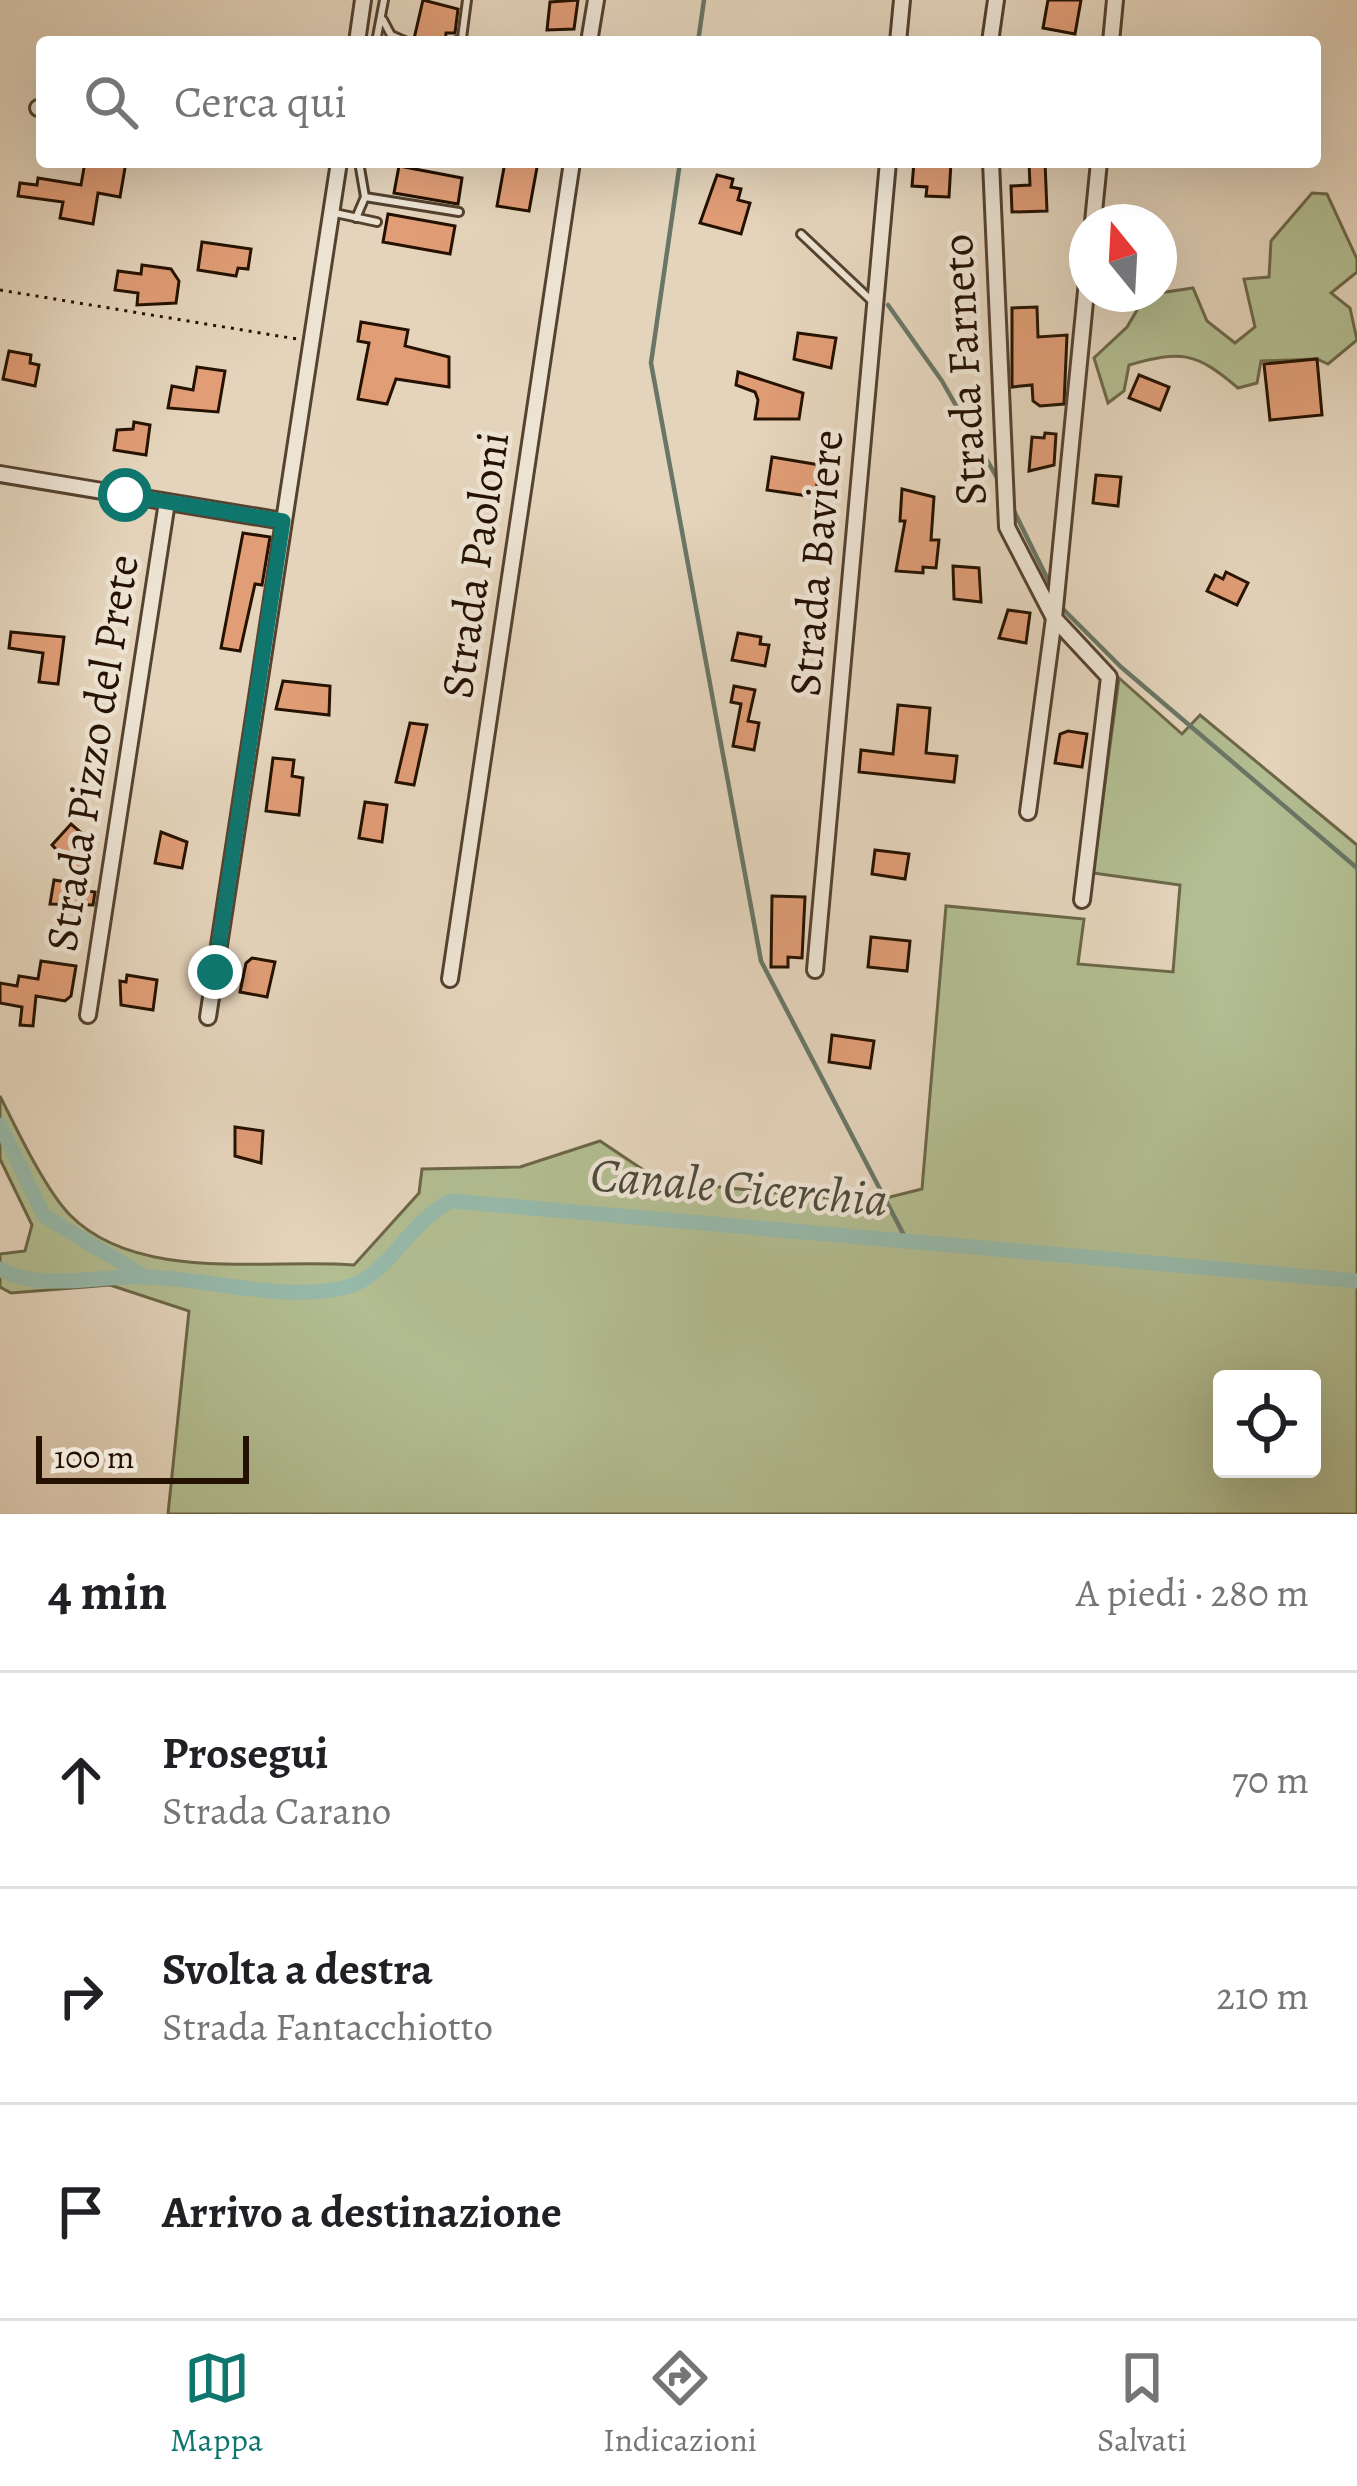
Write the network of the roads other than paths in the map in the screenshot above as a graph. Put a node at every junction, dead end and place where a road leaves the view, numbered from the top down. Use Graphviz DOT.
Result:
graph roads {
  1 [pos="363,0"];
  2 [pos="384,0"];
  3 [pos="467,0"];
  4 [pos="596,0"];
  5 [pos="902,0"];
  6 [pos="996,0"];
  7 [pos="1115,0"];
  8 [pos="381,16"];
  9 [pos="392,35"];
  10 [pos="358,36"];
  11 [pos="378,36"];
  12 [pos="462,36"];
  13 [pos="591,36"];
  14 [pos="899,36"];
  15 [pos="991,36"];
  16 [pos="1112,36"];
  17 [pos="337,168"];
  18 [pos="360,168"];
  19 [pos="571,168"];
  20 [pos="887,168"];
  21 [pos="991,168"];
  22 [pos="1098,168"];
  23 [pos="365,197"];
  24 [pos="1095,204"];
  25 [pos="459,212"];
  26 [pos="331,213"];
  27 [pos="356,218"];
  28 [pos="377,222"];
  29 [pos="801,234"];
  30 [pos="875,305"];
  31 [pos="1084,312"];
  32 [pos="0,473"];
  33 [pos="167,502"];
  34 [pos="283,521"];
  35 [pos="1054,618"];
  36 [pos="1028,812"];
  37 [pos="1082,900"];
  38 [pos="815,970"];
  39 [pos="450,979"];
  40 [pos="88,1015"];
  41 [pos="208,1017"];
  1 -- 10 [label="street"];
  2 -- 8 [label="lane"];
  3 -- 12 [label="lane"];
  4 -- 13 [label="street"];
  5 -- 14 [label="street"];
  6 -- 15 [label="street"];
  7 -- 16 [label="street"];
  8 -- 9 [label="lane"];
  8 -- 11 [label="lane"];
  17 -- 26 [label="street"];
  18 -- 23 [label="lane"];
  19 -- 39 [label="street, Strada Paoloni"];
  20 -- 30 [label="street, Strada Baviere"];
  21 -- 35 [label="street, Strada Farneto"];
  22 -- 24 [label="street"];
  23 -- 25 [label="lane"];
  23 -- 27 [label="lane"];
  26 -- 27 [label="lane"];
  26 -- 34 [label="street"];
  27 -- 28 [label="lane"];
  29 -- 30 [label="lane"];
  30 -- 38 [label="street, Strada Baviere"];
  31 -- 35 [label="street"];
  32 -- 33 [label="street"];
  33 -- 34 [label="street"];
  33 -- 40 [label="street, Strada Pizzo del Prete"];
  34 -- 41 [label="street"];
  35 -- 36 [label="street"];
  35 -- 37 [label="street, Strada Farneto"];
}
